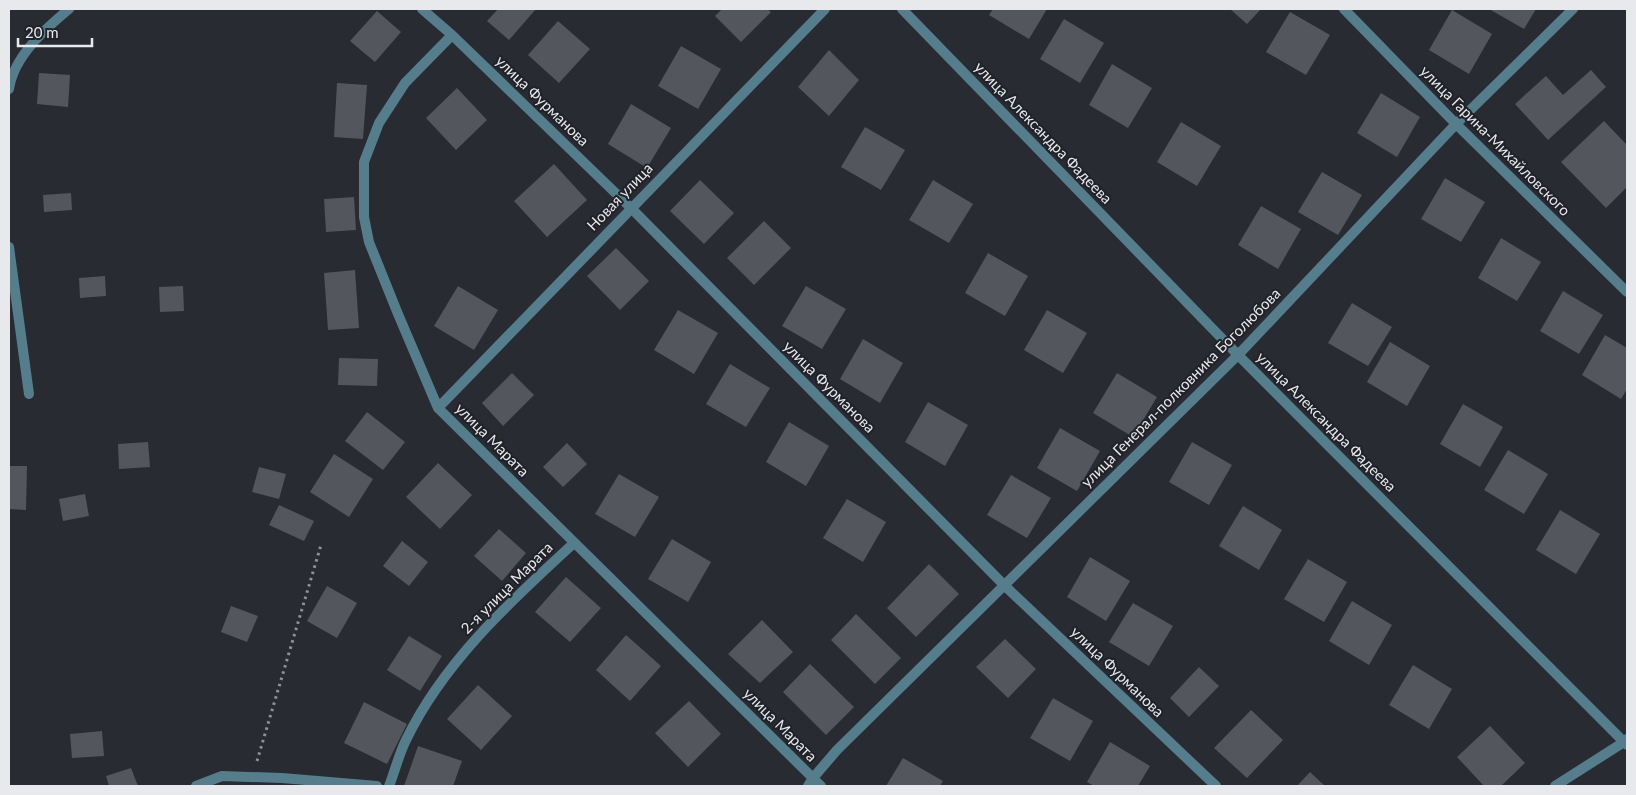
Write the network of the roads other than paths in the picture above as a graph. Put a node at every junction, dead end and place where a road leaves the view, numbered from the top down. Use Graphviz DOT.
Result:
graph roads {
  1 [pos="69,9"];
  2 [pos="422,9"];
  3 [pos="825,9"];
  4 [pos="902,9"];
  5 [pos="1344,9"];
  6 [pos="1573,9"];
  7 [pos="452,35"];
  8 [pos="9,90"];
  9 [pos="1456,124"];
  10 [pos="631,208"];
  11 [pos="9,247"];
  12 [pos="1627,292"];
  13 [pos="1238,355"];
  14 [pos="29,394"];
  15 [pos="438,408"];
  16 [pos="574,543"];
  17 [pos="1004,585"];
  18 [pos="1626,742"];
  19 [pos="810,782"];
  20 [pos="196,786"];
  21 [pos="377,786"];
  22 [pos="389,786"];
  23 [pos="821,786"];
  24 [pos="1216,786"];
  25 [pos="1555,786"];
  1 -- 8 [label="street"];
  2 -- 7 [label="street, улица Фурманова"];
  3 -- 10 [label="street, Новая улица"];
  4 -- 13 [label="street, улица Александра Фадеева"];
  5 -- 9 [label="street, улица Гарина-Михайловского"];
  6 -- 9 [label="street, улица Генерал-полковника Боголюбова"];
  7 -- 10 [label="street, улица Фурманова"];
  7 -- 15 [label="street, улица Марата"];
  9 -- 12 [label="street, улица Гарина-Михайловского"];
  9 -- 13 [label="street, улица Генерал-полковника Боголюбова"];
  10 -- 15 [label="street, Новая улица"];
  10 -- 17 [label="street, улица Фурманова"];
  11 -- 14 [label="street"];
  13 -- 17 [label="street, улица Генерал-полковника Боголюбова"];
  13 -- 18 [label="street, улица Александра Фадеева"];
  15 -- 16 [label="street, улица Марата"];
  16 -- 19 [label="street, улица Марата"];
  16 -- 22 [label="street, 2-я улица Марата"];
  17 -- 19 [label="street, улица Генерал-полковника Боголюбова"];
  17 -- 24 [label="street, улица Фурманова"];
  18 -- 25 [label="street"];
  19 -- 23 [label="street, улица Марата"];
  20 -- 21 [label="street"];
}
